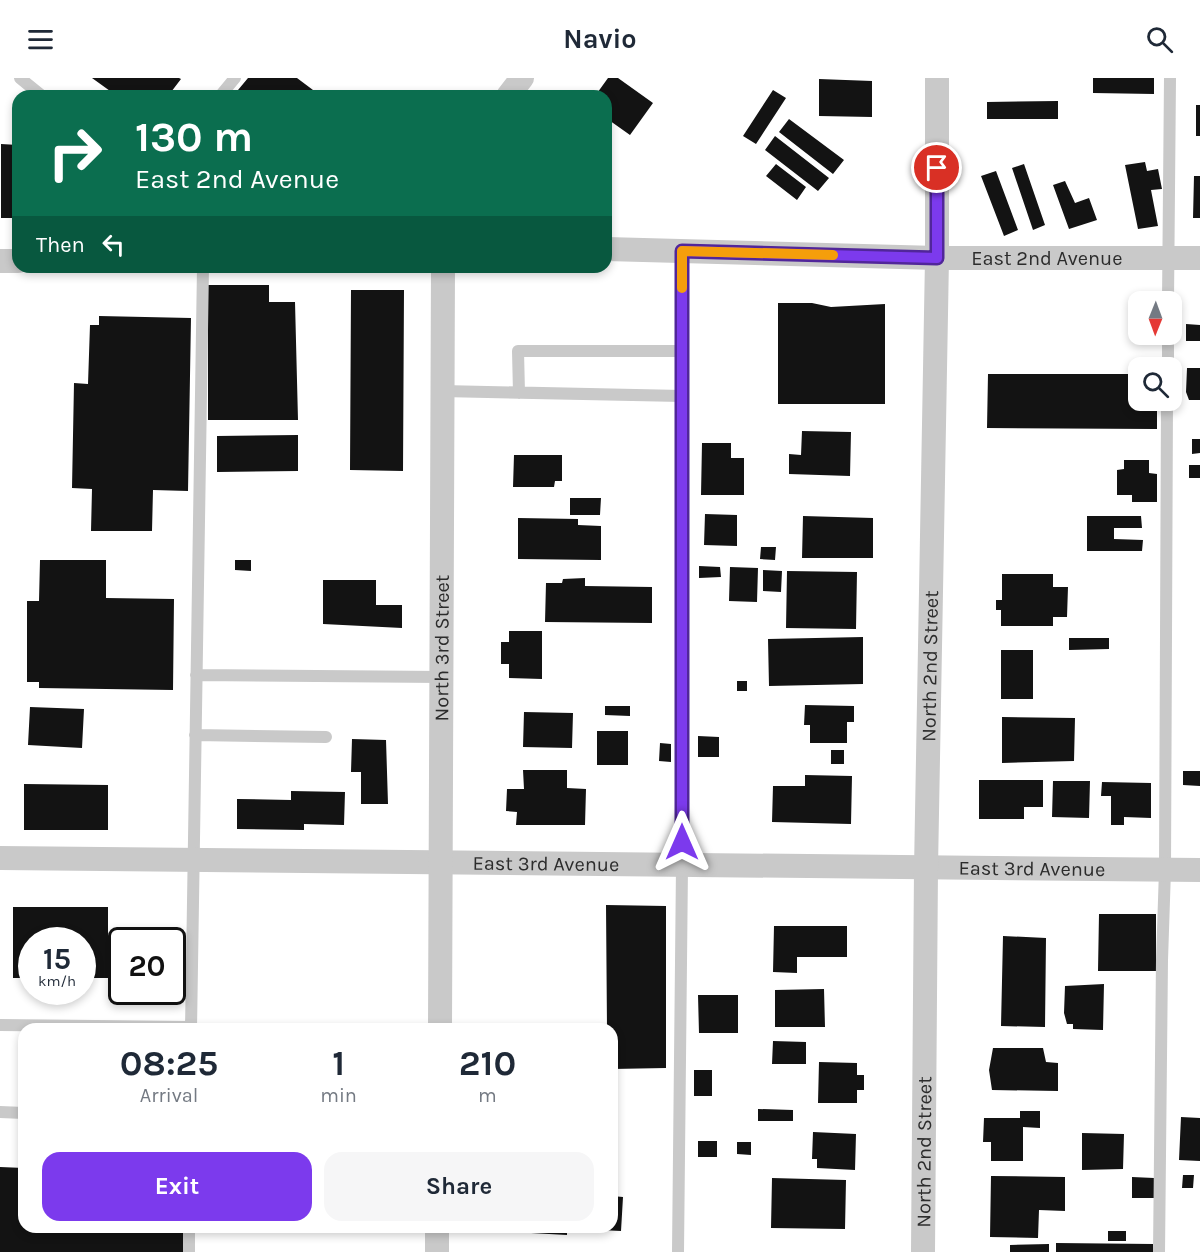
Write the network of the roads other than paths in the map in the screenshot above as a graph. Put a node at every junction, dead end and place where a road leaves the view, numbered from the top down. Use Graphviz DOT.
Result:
graph roads {
  1 [pos="20,78"];
  2 [pos="235,78"];
  3 [pos="522,78"];
  4 [pos="937,78"];
  5 [pos="1170,78"];
  6 [pos="35,90"];
  7 [pos="225,90"];
  8 [pos="513,90"];
  9 [pos="612,249"];
  10 [pos="682,251"];
  11 [pos="937,258"];
  12 [pos="1169,258"];
  13 [pos="1200,258"];
  14 [pos="203,273"];
  15 [pos="443,273"];
  16 [pos="1168,291"];
  17 [pos="682,351"];
  18 [pos="442,391"];
  19 [pos="519,393"];
  20 [pos="682,396"];
  21 [pos="1167,411"];
  22 [pos="196,675"];
  23 [pos="442,677"];
  24 [pos="195,735"];
  25 [pos="326,736"];
  26 [pos="0,858"];
  27 [pos="193,860"];
  28 [pos="441,863"];
  29 [pos="682,866"];
  30 [pos="926,869"];
  31 [pos="1165,870"];
  32 [pos="1200,870"];
  33 [pos="191,1023"];
  34 [pos="440,1023"];
  35 [pos="0,1025"];
  36 [pos="18,1025"];
  37 [pos="0,1112"];
  38 [pos="18,1113"];
  39 [pos="189,1233"];
  40 [pos="437,1233"];
  41 [pos="189,1252"];
  42 [pos="437,1252"];
  43 [pos="678,1252"];
  44 [pos="923,1252"];
  45 [pos="1159,1252"];
  1 -- 6 [label="lane"];
  2 -- 7 [label="lane"];
  3 -- 8 [label="street"];
  4 -- 11 [label="street, North 2nd Street"];
  5 -- 12 [label="lane"];
  9 -- 10 [label="street, East 2nd Avenue"];
  10 -- 11 [label="street, East 2nd Avenue"];
  10 -- 17 [label="lane"];
  11 -- 12 [label="street, East 2nd Avenue"];
  11 -- 30 [label="street, North 2nd Street"];
  12 -- 13 [label="street, East 2nd Avenue"];
  12 -- 16 [label="lane"];
  14 -- 22 [label="lane"];
  15 -- 18 [label="street, North 3rd Street"];
  17 -- 19 [label="lane"];
  17 -- 20 [label="lane"];
  18 -- 19 [label="lane"];
  18 -- 23 [label="street, North 3rd Street"];
  19 -- 20 [label="lane"];
  20 -- 29 [label="lane"];
  21 -- 31 [label="lane"];
  22 -- 23 [label="lane"];
  22 -- 24 [label="lane"];
  23 -- 28 [label="street, North 3rd Street"];
  24 -- 25 [label="lane"];
  24 -- 27 [label="lane"];
  26 -- 27 [label="street, East 3rd Avenue"];
  27 -- 28 [label="street, East 3rd Avenue"];
  27 -- 33 [label="lane"];
  28 -- 29 [label="street, East 3rd Avenue"];
  28 -- 34 [label="street, North 3rd Street"];
  29 -- 30 [label="street, East 3rd Avenue"];
  29 -- 43 [label="lane"];
  30 -- 31 [label="street, East 3rd Avenue"];
  30 -- 44 [label="street, North 2nd Street"];
  31 -- 32 [label="street, East 3rd Avenue"];
  31 -- 45 [label="lane"];
  35 -- 36 [label="lane"];
  37 -- 38 [label="lane"];
  39 -- 41 [label="lane"];
  40 -- 42 [label="street"];
}
